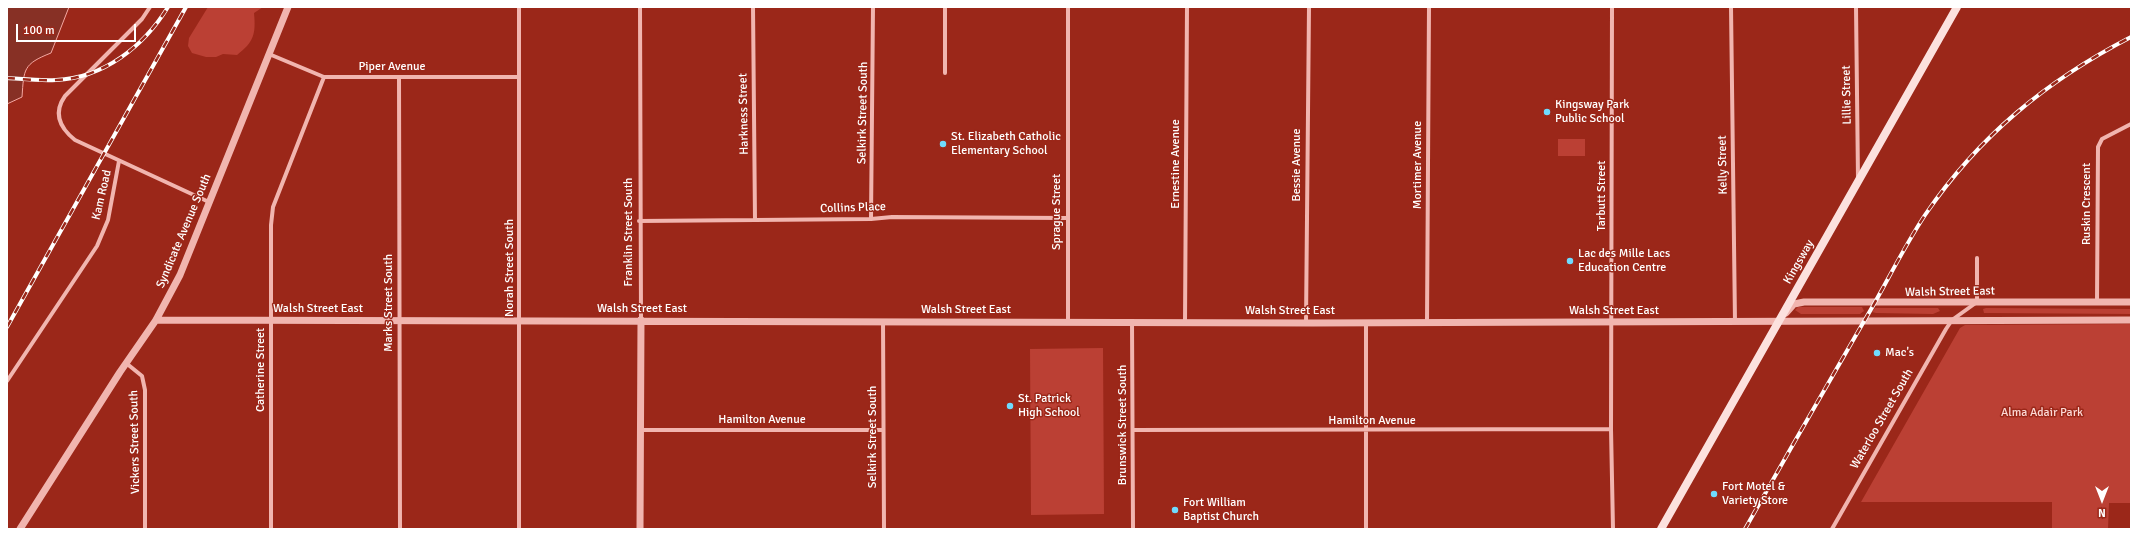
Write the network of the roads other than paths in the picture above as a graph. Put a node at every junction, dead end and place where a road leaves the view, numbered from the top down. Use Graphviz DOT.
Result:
graph roads {
  1 [pos="150,7"];
  2 [pos="288,7"];
  3 [pos="519,7"];
  4 [pos="640,7"];
  5 [pos="753,7"];
  6 [pos="873,7"];
  7 [pos="945,7"];
  8 [pos="1068,7"];
  9 [pos="1187,7"];
  10 [pos="1308,7"];
  11 [pos="1429,7"];
  12 [pos="1612,7"];
  13 [pos="1731,7"];
  14 [pos="1856,7"];
  15 [pos="1957,7"];
  16 [pos="269,54"];
  17 [pos="945,73"];
  18 [pos="324,77"];
  19 [pos="399,77"];
  20 [pos="519,77"];
  21 [pos="2131,124"];
  22 [pos="119,161"];
  23 [pos="1858,183"];
  24 [pos="209,202"];
  25 [pos="1067,218"];
  26 [pos="871,219"];
  27 [pos="755,220"];
  28 [pos="639,221"];
  29 [pos="1977,258"];
  30 [pos="1977,302"];
  31 [pos="2097,302"];
  32 [pos="2131,302"];
  33 [pos="156,320"];
  34 [pos="271,320"];
  35 [pos="520,320"];
  36 [pos="641,320"];
  37 [pos="1952,320"];
  38 [pos="2131,320"];
  39 [pos="399,321"];
  40 [pos="883,321"];
  41 [pos="1068,321"];
  42 [pos="1132,322"];
  43 [pos="1185,322"];
  44 [pos="1366,322"];
  45 [pos="1427,322"];
  46 [pos="1612,322"];
  47 [pos="1735,322"];
  48 [pos="1777,322"];
  49 [pos="1306,323"];
  50 [pos="126,363"];
  51 [pos="7,381"];
  52 [pos="1611,429"];
  53 [pos="641,430"];
  54 [pos="883,430"];
  55 [pos="1133,430"];
  56 [pos="1365,431"];
  57 [pos="20,529"];
  58 [pos="145,529"];
  59 [pos="271,529"];
  60 [pos="400,529"];
  61 [pos="519,529"];
  62 [pos="640,529"];
  63 [pos="884,529"];
  64 [pos="1133,529"];
  65 [pos="1366,529"];
  66 [pos="1613,529"];
  67 [pos="1661,529"];
  68 [pos="1832,529"];
  1 -- 22 [label="street, Kam Road"];
  2 -- 16 [label="street, Syndicate Avenue South"];
  3 -- 20 [label="street, Norah Street South"];
  4 -- 28 [label="street, Franklin Street South"];
  5 -- 27 [label="street, Harkness Street"];
  6 -- 26 [label="street, Selkirk Street South"];
  7 -- 17 [label="street"];
  8 -- 25 [label="street, Sprague Street"];
  9 -- 43 [label="street, Ernestine Avenue"];
  10 -- 49 [label="street, Bessie Avenue"];
  11 -- 45 [label="street, Mortimer Avenue"];
  12 -- 46 [label="street, Tarbutt Street"];
  13 -- 47 [label="street, Kelly Street"];
  14 -- 23 [label="street, Lillie Street"];
  15 -- 23 [label="main road, Kingsway"];
  16 -- 18 [label="street, Piper Avenue"];
  16 -- 24 [label="street, Syndicate Avenue South"];
  18 -- 19 [label="street, Piper Avenue"];
  18 -- 34 [label="street, Catherine Street"];
  19 -- 20 [label="street, Piper Avenue"];
  19 -- 39 [label="street, Marks Street South"];
  20 -- 35 [label="street, Norah Street South"];
  21 -- 31 [label="street, Ruskin Crescent"];
  22 -- 24 [label="street"];
  22 -- 51 [label="street, Kam Road"];
  23 -- 48 [label="main road, Kingsway"];
  24 -- 33 [label="street, Syndicate Avenue South"];
  25 -- 26 [label="street, Collins Place"];
  25 -- 41 [label="street, Sprague Street"];
  26 -- 27 [label="street, Collins Place"];
  27 -- 28 [label="street, Collins Place"];
  28 -- 36 [label="street, Franklin Street South"];
  29 -- 30 [label="street"];
  30 -- 31 [label="street, Walsh Street East"];
  30 -- 37 [label="street"];
  30 -- 48 [label="street, Walsh Street East"];
  31 -- 32 [label="street, Walsh Street East"];
  33 -- 34 [label="street, Walsh Street East"];
  33 -- 50 [label="street, Syndicate Avenue South"];
  34 -- 39 [label="street, Walsh Street East"];
  34 -- 59 [label="street, Catherine Street"];
  35 -- 36 [label="street, Walsh Street East"];
  35 -- 39 [label="street, Walsh Street East"];
  35 -- 61 [label="street, Norah Street South"];
  36 -- 40 [label="street, Walsh Street East"];
  36 -- 53 [label="street, Franklin Street South"];
  37 -- 38 [label="street, Walsh Street East"];
  37 -- 48 [label="street, Walsh Street East"];
  37 -- 68 [label="street, Waterloo Street South"];
  39 -- 60 [label="street, Marks Street South"];
  40 -- 41 [label="street, Walsh Street East"];
  40 -- 54 [label="street, Selkirk Street South"];
  41 -- 42 [label="street, Walsh Street East"];
  42 -- 43 [label="street, Walsh Street East"];
  42 -- 55 [label="street, Brunswick Street South"];
  43 -- 49 [label="street, Walsh Street East"];
  44 -- 45 [label="street, Walsh Street East"];
  44 -- 49 [label="street, Walsh Street East"];
  44 -- 56 [label="street"];
  45 -- 46 [label="street, Walsh Street East"];
  46 -- 47 [label="street, Walsh Street East"];
  46 -- 52 [label="street, Tarbutt Street"];
  47 -- 48 [label="street, Walsh Street East"];
  48 -- 67 [label="main road, Kingsway"];
  50 -- 57 [label="street, Syndicate Avenue South"];
  50 -- 58 [label="street, Vickers Street South"];
  52 -- 56 [label="street, Hamilton Avenue"];
  52 -- 66 [label="street, Tarbutt Street"];
  53 -- 54 [label="street, Hamilton Avenue"];
  53 -- 62 [label="street, Franklin Street South"];
  54 -- 63 [label="street, Selkirk Street South"];
  55 -- 56 [label="street, Hamilton Avenue"];
  55 -- 64 [label="street, Brunswick Street South"];
  56 -- 65 [label="street"];
}
